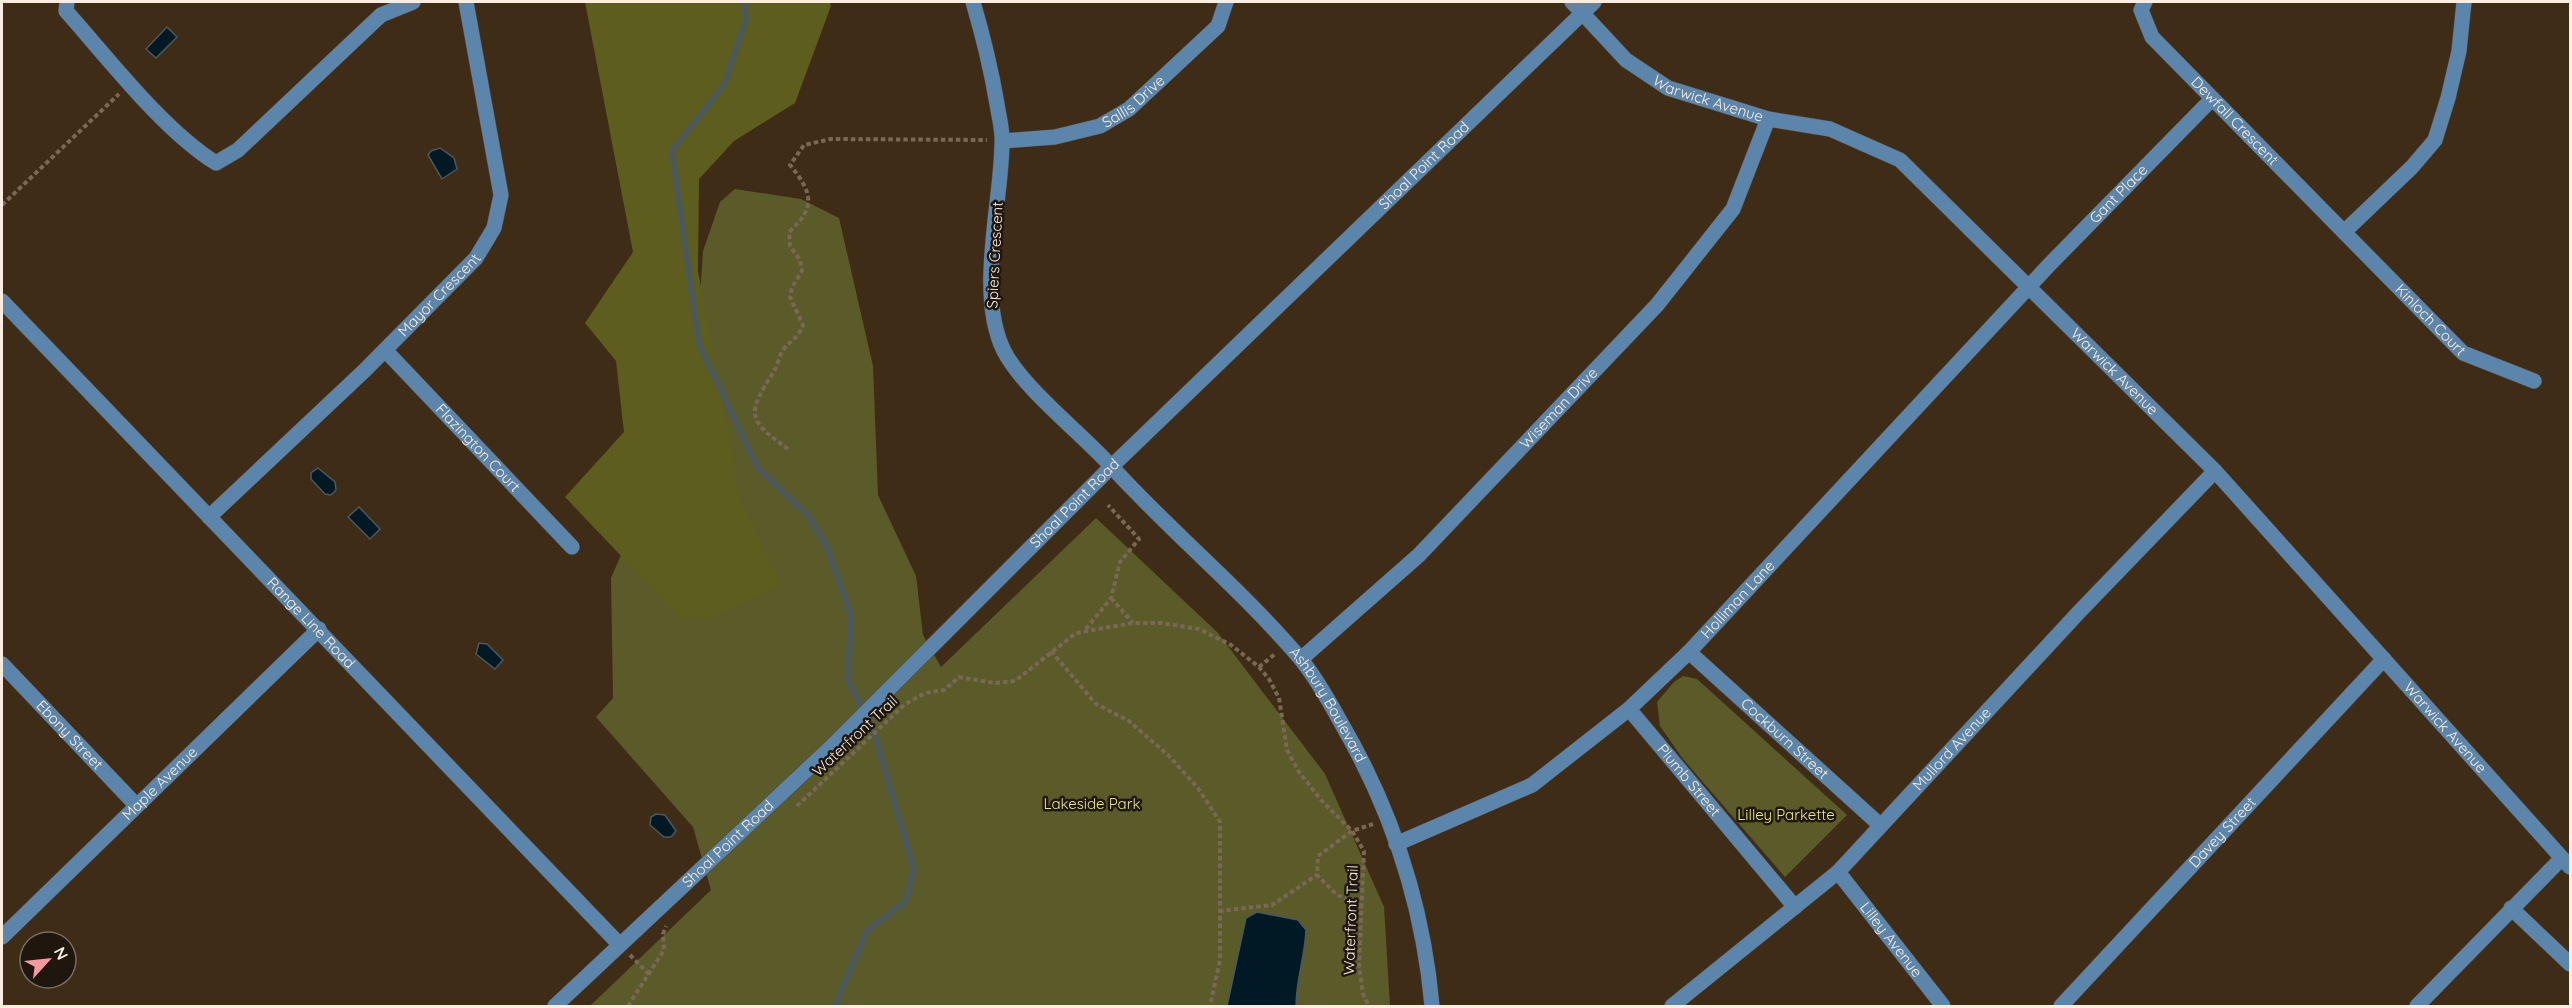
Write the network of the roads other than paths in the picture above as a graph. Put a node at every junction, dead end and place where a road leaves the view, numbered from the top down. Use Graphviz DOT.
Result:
graph roads {
  1 [pos="67,2"];
  2 [pos="413,2"];
  3 [pos="466,2"];
  4 [pos="973,2"];
  5 [pos="1226,2"];
  6 [pos="1594,2"];
  7 [pos="2145,2"];
  8 [pos="2464,2"];
  9 [pos="1577,7"];
  10 [pos="2211,100"];
  11 [pos="1768,119"];
  12 [pos="1003,141"];
  13 [pos="2344,232"];
  14 [pos="2027,288"];
  15 [pos="2,301"];
  16 [pos="385,350"];
  17 [pos="2534,381"];
  18 [pos="1112,466"];
  19 [pos="2215,471"];
  20 [pos="209,517"];
  21 [pos="572,547"];
  22 [pos="319,629"];
  23 [pos="1689,652"];
  24 [pos="1301,659"];
  25 [pos="2384,659"];
  26 [pos="2,664"];
  27 [pos="1629,709"];
  28 [pos="136,805"];
  29 [pos="1880,825"];
  30 [pos="1396,843"];
  31 [pos="2566,863"];
  32 [pos="1838,872"];
  33 [pos="1795,907"];
  34 [pos="2511,908"];
  35 [pos="2,937"];
  36 [pos="619,944"];
  37 [pos="2571,964"];
  38 [pos="555,1006"];
  39 [pos="1432,1006"];
  40 [pos="1672,1006"];
  41 [pos="1943,1006"];
  42 [pos="2061,1006"];
  43 [pos="2417,1006"];
  1 -- 2 [label="street"];
  3 -- 16 [label="street, Mayor Crescent"];
  4 -- 12 [label="street, Spiers Crescent"];
  5 -- 12 [label="street, Sallis Drive"];
  6 -- 9 [label="street, Shoal Point Road"];
  7 -- 10 [label="street, Dewfall Crescent"];
  8 -- 13 [label="street"];
  9 -- 11 [label="street, Warwick Avenue"];
  9 -- 18 [label="street, Shoal Point Road"];
  10 -- 13 [label="street, Dewfall Crescent"];
  10 -- 14 [label="street, Gant Place"];
  11 -- 14 [label="street, Warwick Avenue"];
  11 -- 24 [label="street, Wiseman Drive"];
  12 -- 18 [label="street, Spiers Crescent"];
  13 -- 17 [label="street, Kinloch Court"];
  14 -- 19 [label="street, Warwick Avenue"];
  14 -- 23 [label="street, Holliman Lane"];
  15 -- 20 [label="street, Range Line Road"];
  16 -- 20 [label="street, Mayor Crescent"];
  16 -- 21 [label="street, Flazington Court"];
  18 -- 24 [label="street, Ashbury Boulevard"];
  18 -- 36 [label="street, Shoal Point Road"];
  19 -- 25 [label="street, Warwick Avenue"];
  19 -- 29 [label="street, Mullord Avenue"];
  20 -- 22 [label="street, Range Line Road"];
  22 -- 28 [label="street, Maple Avenue"];
  22 -- 36 [label="street, Range Line Road"];
  23 -- 27 [label="street, Holliman Lane"];
  23 -- 29 [label="street, Cockburn Street"];
  24 -- 30 [label="street, Ashbury Boulevard"];
  25 -- 31 [label="street, Warwick Avenue"];
  25 -- 42 [label="street, Davey Street"];
  26 -- 28 [label="street, Ebony Street"];
  27 -- 30 [label="street, Holliman Lane"];
  27 -- 33 [label="street, Plumb Street"];
  28 -- 35 [label="street, Maple Avenue"];
  29 -- 32 [label="street, Mullord Avenue"];
  30 -- 39 [label="street, Ashbury Boulevard"];
  31 -- 34 [label="street, Warwick Avenue"];
  32 -- 33 [label="street, Mullord Avenue"];
  32 -- 41 [label="street, Lilley Avenue"];
  33 -- 40 [label="street, Mullord Avenue"];
  34 -- 37 [label="street"];
  34 -- 43 [label="street, Warwick Avenue"];
  36 -- 38 [label="street, Shoal Point Road"];
}
